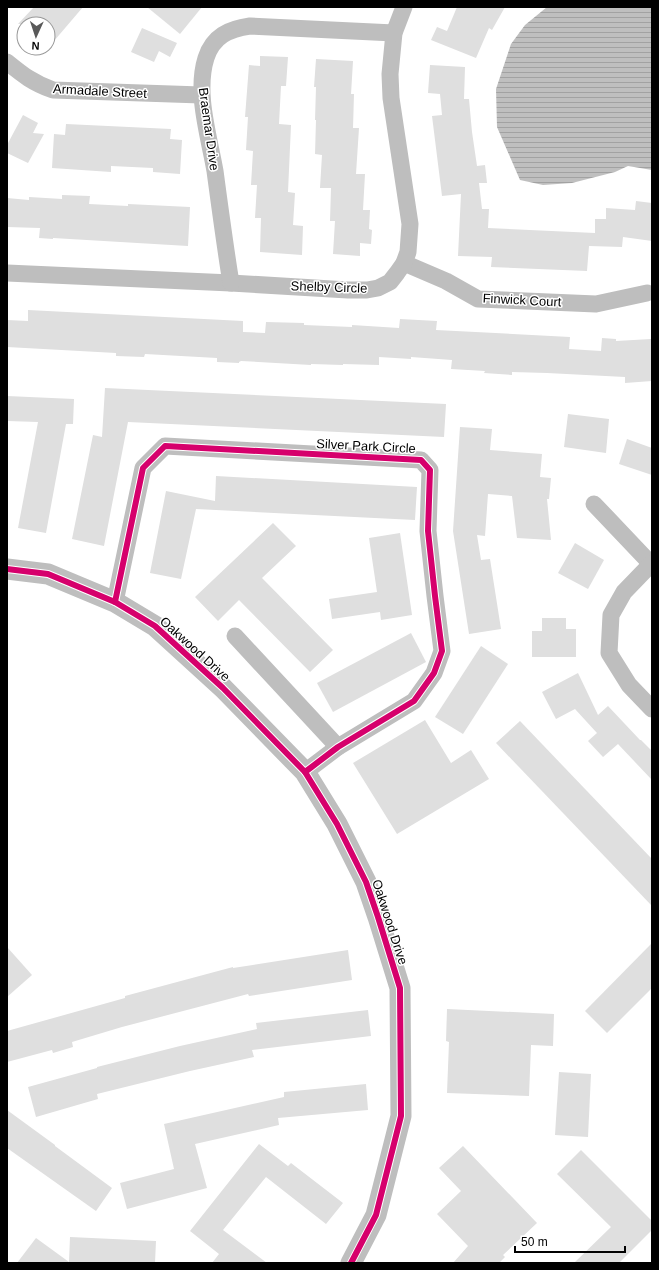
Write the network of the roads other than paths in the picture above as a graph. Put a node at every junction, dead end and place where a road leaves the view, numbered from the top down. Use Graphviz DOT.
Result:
graph roads {
  1 [pos="404,7"];
  2 [pos="394,33"];
  3 [pos="7,62"];
  4 [pos="202,95"];
  5 [pos="404,263"];
  6 [pos="7,273"];
  7 [pos="230,283"];
  8 [pos="646,293"];
  9 [pos="594,504"];
  10 [pos="652,564"];
  11 [pos="7,569"];
  12 [pos="115,602"];
  13 [pos="235,636"];
  14 [pos="652,709"];
  15 [pos="338,747"];
  16 [pos="304,772"];
  17 [pos="351,1263"];
  1 -- 2 [label="street, Shelby Circle"];
  2 -- 4 [label="street, Braemar Drive"];
  2 -- 5 [label="street, Shelby Circle"];
  3 -- 4 [label="street, Armadale Street"];
  4 -- 7 [label="street, Braemar Drive"];
  5 -- 7 [label="street, Shelby Circle"];
  5 -- 8 [label="street, Finwick Court"];
  6 -- 7 [label="street, Shelby Circle"];
  9 -- 10 [label="street"];
  10 -- 14 [label="street"];
  11 -- 12 [label="street, Oakwood Drive"];
  12 -- 15 [label="street, Silver Park Circle"];
  12 -- 16 [label="street, Oakwood Drive"];
  13 -- 15 [label="street"];
  15 -- 16 [label="street, Silver Park Circle"];
  16 -- 17 [label="street, Oakwood Drive"];
}
